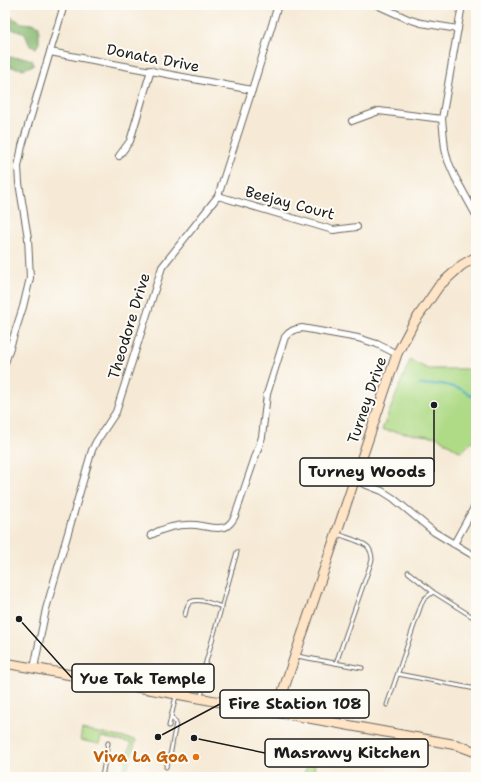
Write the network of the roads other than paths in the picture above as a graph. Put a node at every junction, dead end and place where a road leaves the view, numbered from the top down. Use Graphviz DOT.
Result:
graph roads {
  1 [pos="64,5"];
  2 [pos="278,5"];
  3 [pos="376,5"];
  4 [pos="462,5"];
  5 [pos="458,29"];
  6 [pos="50,52"];
  7 [pos="151,70"];
  8 [pos="252,90"];
  9 [pos="442,119"];
  10 [pos="352,121"];
  11 [pos="119,156"];
  12 [pos="218,196"];
  13 [pos="476,215"];
  14 [pos="357,227"];
  15 [pos="476,257"];
  16 [pos="397,354"];
  17 [pos="5,363"];
  18 [pos="354,480"];
  19 [pos="476,504"];
  20 [pos="336,534"];
  21 [pos="151,535"];
  22 [pos="454,544"];
  23 [pos="237,552"];
  24 [pos="476,557"];
  25 [pos="408,572"];
  26 [pos="433,592"];
  27 [pos="222,607"];
  28 [pos="185,615"];
  29 [pos="476,619"];
  30 [pos="295,656"];
  31 [pos="5,663"];
  32 [pos="336,663"];
  33 [pos="34,668"];
  34 [pos="362,668"];
  35 [pos="204,669"];
  36 [pos="398,674"];
  37 [pos="476,689"];
  38 [pos="180,695"];
  39 [pos="201,698"];
  40 [pos="387,705"];
  41 [pos="276,712"];
  42 [pos="171,717"];
  43 [pos="169,726"];
  44 [pos="108,743"];
  45 [pos="476,744"];
  46 [pos="457,745"];
  47 [pos="476,752"];
  48 [pos="166,767"];
  49 [pos="102,777"];
  1 -- 6 [label="street"];
  2 -- 8 [label="street, Theodore Drive"];
  3 -- 5 [label="street"];
  4 -- 5 [label="street"];
  5 -- 9 [label="street"];
  6 -- 7 [label="street, Donata Drive"];
  6 -- 17 [label="street"];
  7 -- 8 [label="street, Donata Drive"];
  7 -- 11 [label="street"];
  8 -- 12 [label="street, Theodore Drive"];
  9 -- 10 [label="street"];
  9 -- 13 [label="street"];
  12 -- 14 [label="street, Beejay Court"];
  12 -- 33 [label="street, Theodore Drive"];
  15 -- 16 [label="street, Turney Drive"];
  16 -- 18 [label="street, Turney Drive"];
  16 -- 21 [label="street"];
  18 -- 20 [label="street, Turney Drive"];
  18 -- 22 [label="street"];
  19 -- 22 [label="street"];
  20 -- 30 [label="street, Turney Drive"];
  20 -- 32 [label="lane"];
  22 -- 24 [label="street"];
  23 -- 27 [label="lane"];
  25 -- 26 [label="lane"];
  26 -- 29 [label="lane"];
  26 -- 36 [label="lane"];
  27 -- 28 [label="lane"];
  27 -- 35 [label="lane"];
  30 -- 32 [label="lane"];
  30 -- 41 [label="street, Turney Drive"];
  31 -- 33 [label="street"];
  32 -- 34 [label="lane"];
  33 -- 38 [label="street"];
  35 -- 38 [label="lane"];
  35 -- 39 [label="lane"];
  36 -- 37 [label="lane"];
  36 -- 40 [label="lane"];
  38 -- 39 [label="street"];
  38 -- 42 [label="lane"];
  39 -- 41 [label="street"];
  41 -- 46 [label="street"];
  42 -- 43 [label="lane"];
  42 -- 48 [label="lane"];
  44 -- 49 [label="lane"];
  45 -- 46 [label="street"];
  46 -- 47 [label="street"];
}
